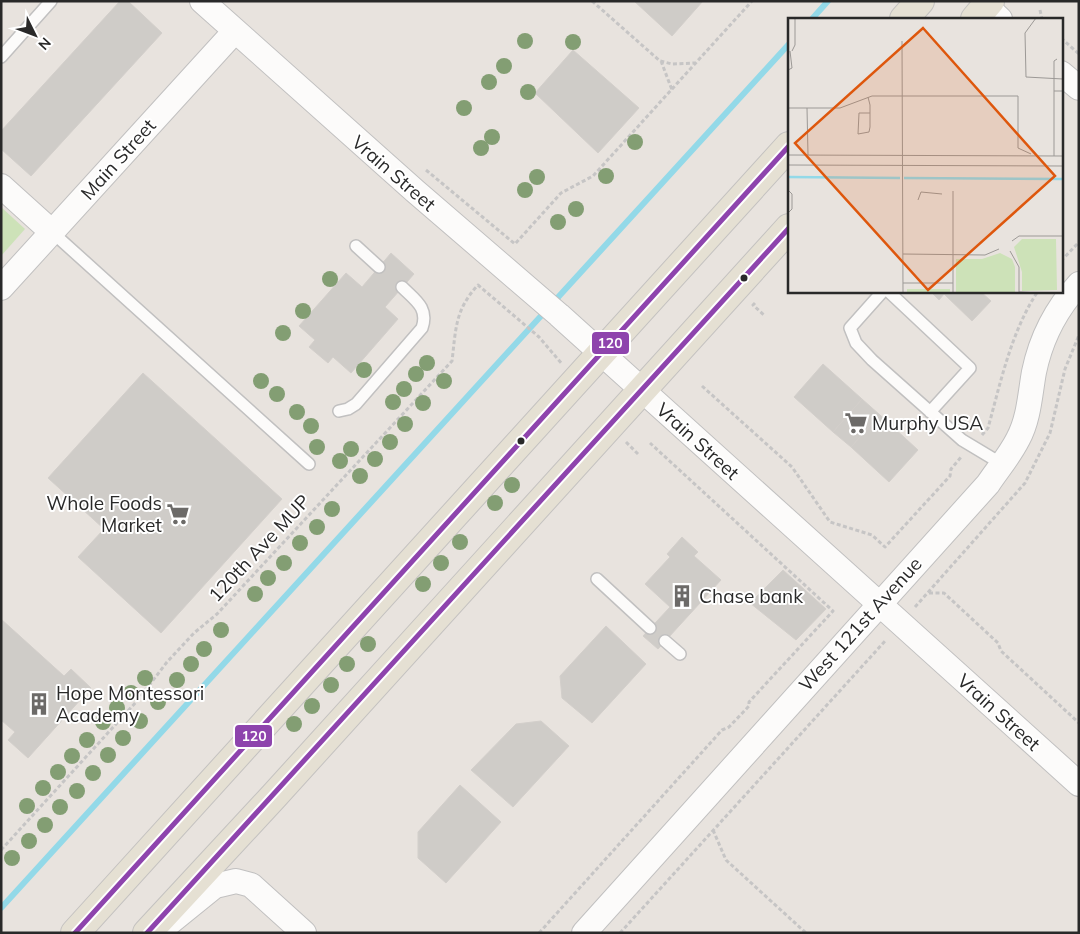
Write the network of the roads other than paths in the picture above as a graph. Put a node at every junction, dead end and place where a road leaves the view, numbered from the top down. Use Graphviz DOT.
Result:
graph roads {
  1 [pos="52,1"];
  2 [pos="202,1"];
  3 [pos="920,1"];
  4 [pos="905,18"];
  5 [pos="234,31"];
  6 [pos="1,57"];
  7 [pos="1062,74"];
  8 [pos="1079,88"];
  9 [pos="788,147"];
  10 [pos="1,186"];
  11 [pos="788,229"];
  12 [pos="52,232"];
  13 [pos="356,246"];
  14 [pos="379,267"];
  15 [pos="1079,284"];
  16 [pos="402,287"];
  17 [pos="1,288"];
  18 [pos="882,292"];
  19 [pos="889,292"];
  20 [pos="602,354"];
  21 [pos="641,390"];
  22 [pos="339,411"];
  23 [pos="930,412"];
  24 [pos="309,464"];
  25 [pos="1002,464"];
  26 [pos="597,579"];
  27 [pos="878,604"];
  28 [pos="650,628"];
  29 [pos="665,641"];
  30 [pos="680,654"];
  31 [pos="1079,784"];
  32 [pos="75,933"];
  33 [pos="147,933"];
  34 [pos="156,933"];
  35 [pos="304,933"];
  36 [pos="584,933"];
  1 -- 6 [label="lane"];
  2 -- 5 [label="street, Vrain Street"];
  3 -- 4 [label="main road"];
  5 -- 12 [label="street, Main Street"];
  5 -- 20 [label="street, Vrain Street"];
  7 -- 8 [label="street"];
  9 -- 20 [label="main road"];
  10 -- 12 [label="street"];
  11 -- 21 [label="main road"];
  12 -- 17 [label="street, Main Street"];
  12 -- 24 [label="lane"];
  13 -- 14 [label="lane"];
  15 -- 25 [label="street, West 121st Avenue"];
  16 -- 22 [label="lane"];
  18 -- 23 [label="lane"];
  19 -- 23 [label="lane"];
  20 -- 21 [label="street, Vrain Street"];
  20 -- 32 [label="main road"];
  21 -- 27 [label="street, Vrain Street"];
  21 -- 33 [label="main road"];
  23 -- 25 [label="lane"];
  25 -- 27 [label="street, West 121st Avenue"];
  26 -- 28 [label="lane"];
  27 -- 31 [label="street, Vrain Street"];
  27 -- 36 [label="street, West 121st Avenue"];
  29 -- 30 [label="lane"];
  34 -- 35 [label="street"];
}
